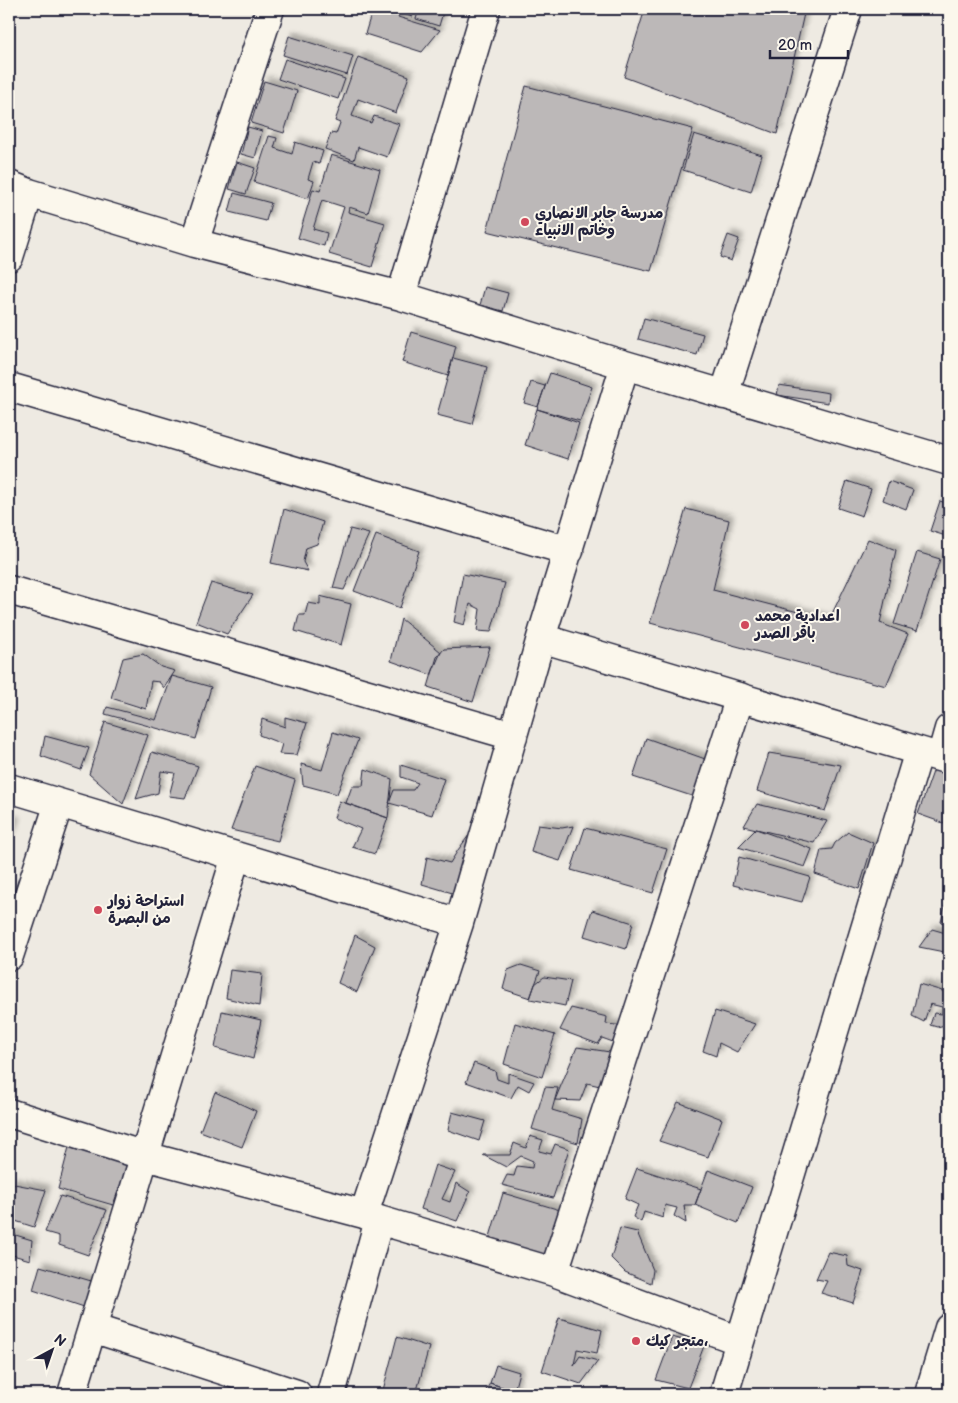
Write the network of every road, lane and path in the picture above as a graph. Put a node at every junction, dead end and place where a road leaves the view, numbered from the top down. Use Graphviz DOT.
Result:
graph roads {
  1 [pos="270,9"];
  2 [pos="486,9"];
  3 [pos="848,9"];
  4 [pos="19,189"];
  5 [pos="194,243"];
  6 [pos="9,256"];
  7 [pos="401,296"];
  8 [pos="625,365"];
  9 [pos="9,387"];
  10 [pos="724,395"];
  11 [pos="949,461"];
  12 [pos="569,551"];
  13 [pos="9,590"];
  14 [pos="541,638"];
  15 [pos="740,697"];
  16 [pos="949,729"];
  17 [pos="513,736"];
  18 [pos="936,756"];
  19 [pos="9,788"];
  20 [pos="58,803"];
  21 [pos="236,856"];
  22 [pos="458,923"];
  23 [pos="9,956"];
  24 [pos="9,1113"];
  25 [pos="144,1156"];
  26 [pos="371,1217"];
  27 [pos="554,1272"];
  28 [pos="92,1328"];
  29 [pos="949,1328"];
  30 [pos="740,1341"];
  31 [pos="72,1394"];
  32 [pos="297,1394"];
  33 [pos="331,1394"];
  34 [pos="724,1394"];
  35 [pos="929,1394"];
  1 -- 5 [label="street"];
  2 -- 7 [label="street"];
  3 -- 10 [label="street"];
  4 -- 5 [label="street"];
  4 -- 6 [label="street"];
  5 -- 7 [label="street"];
  7 -- 8 [label="street"];
  8 -- 10 [label="street"];
  8 -- 12 [label="street"];
  9 -- 12 [label="street"];
  10 -- 11 [label="street"];
  12 -- 14 [label="street"];
  13 -- 17 [label="street"];
  14 -- 15 [label="street"];
  14 -- 17 [label="street"];
  15 -- 18 [label="street"];
  15 -- 27 [label="street"];
  16 -- 18 [label="street"];
  17 -- 22 [label="street"];
  18 -- 30 [label="street"];
  19 -- 20 [label="street"];
  20 -- 21 [label="street"];
  20 -- 23 [label="street"];
  21 -- 22 [label="street"];
  21 -- 25 [label="street"];
  22 -- 26 [label="street"];
  24 -- 25 [label="street"];
  25 -- 26 [label="street"];
  25 -- 28 [label="street"];
  26 -- 27 [label="street"];
  26 -- 33 [label="street"];
  27 -- 30 [label="street"];
  28 -- 31 [label="street"];
  28 -- 32 [label="street"];
  29 -- 35 [label="street"];
  30 -- 34 [label="street"];
}
